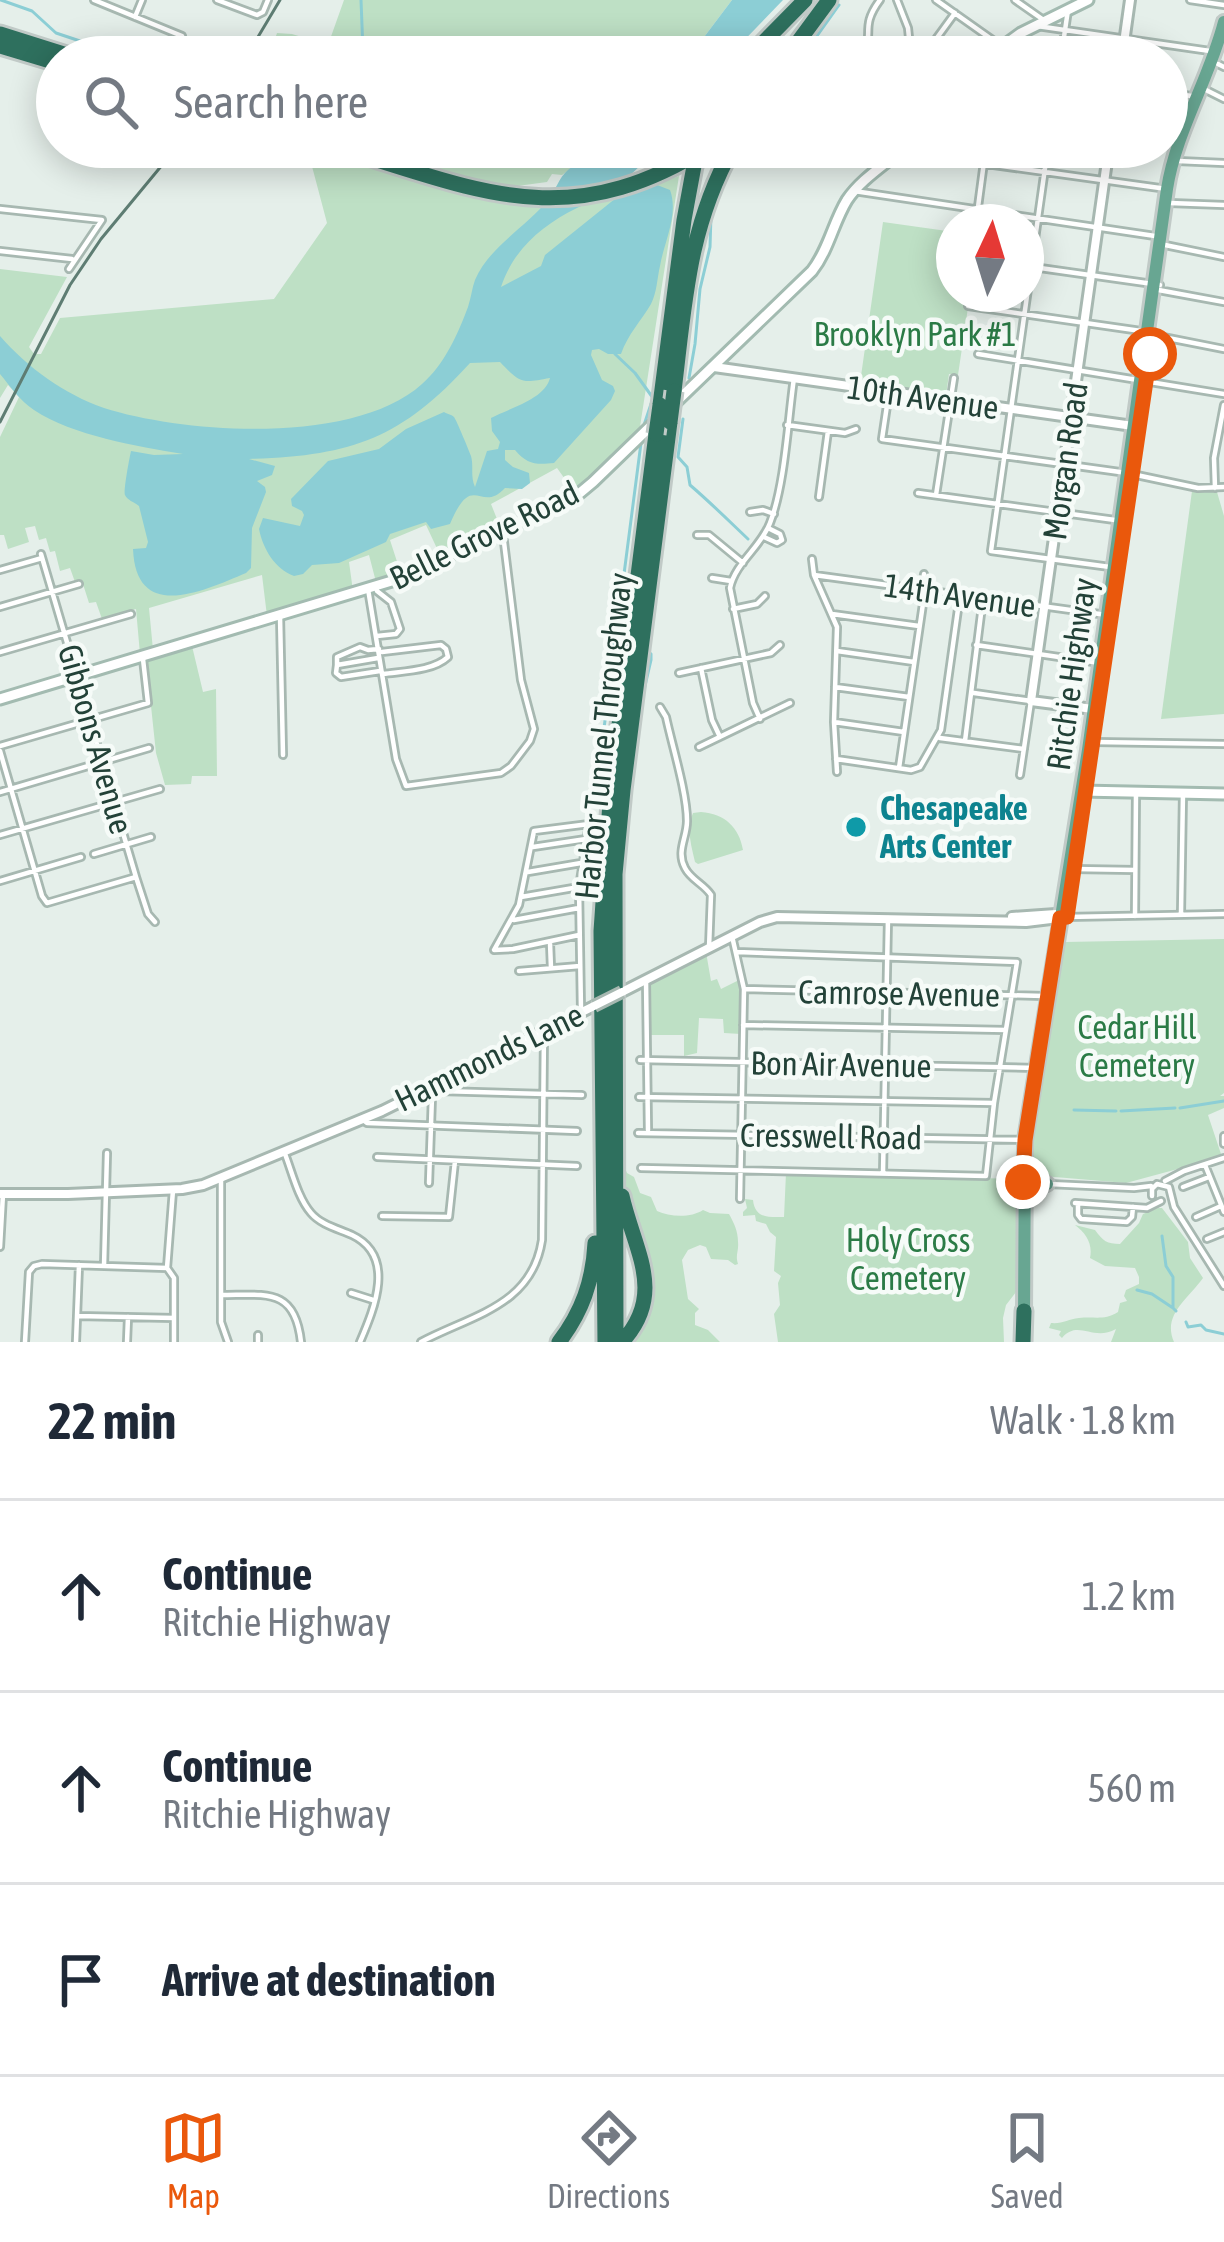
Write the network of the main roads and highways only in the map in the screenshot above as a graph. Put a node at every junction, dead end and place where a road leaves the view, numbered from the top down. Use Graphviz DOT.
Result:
graph roads {
  1 [pos="805,0"];
  2 [pos="833,0"];
  3 [pos="1088,0"];
  4 [pos="1224,22"];
  5 [pos="0,34"];
  6 [pos="770,36"];
  7 [pos="807,36"];
  8 [pos="810,36"];
  9 [pos="1022,36"];
  10 [pos="36,45"];
  11 [pos="0,46"];
  12 [pos="36,57"];
  13 [pos="1220,57"];
  14 [pos="1188,120"];
  15 [pos="404,168"];
  16 [pos="419,168"];
  17 [pos="664,168"];
  18 [pos="694,168"];
  19 [pos="722,168"];
  20 [pos="879,168"];
  21 [pos="1172,168"];
  22 [pos="1176,168"];
  23 [pos="650,176"];
  24 [pos="1167,199"];
  25 [pos="1144,379"];
  26 [pos="1130,474"];
  27 [pos="0,699"];
  28 [pos="1096,710"];
  29 [pos="1084,791"];
  30 [pos="1224,794"];
  31 [pos="1064,918"];
  32 [pos="614,1031"];
  33 [pos="1039,1068"];
  34 [pos="603,1114"];
  35 [pos="1048,1184"];
  36 [pos="1027,1186"];
  37 [pos="1024,1310"];
  38 [pos="1028,1340"];
  39 [pos="621,1341"];
  40 [pos="559,1342"];
  41 [pos="605,1342"];
  1 -- 6 [label="highway"];
  2 -- 7 [label="highway"];
  2 -- 8 [label="highway"];
  3 -- 9 [label="main road"];
  4 -- 13 [label="main road, Ritchie Highway"];
  5 -- 10 [label="highway"];
  11 -- 12 [label="highway"];
  13 -- 14 [label="main road, Ritchie Highway"];
  15 -- 23 [label="highway"];
  16 -- 23 [label="highway"];
  17 -- 23 [label="highway, Harbor Tunnel Throughway"];
  18 -- 34 [label="highway, Harbor Tunnel Throughway, bridge"];
  19 -- 32 [label="highway, Harbor Tunnel Throughway, bridge"];
  20 -- 27 [label="main road, Belle Grove Road"];
  21 -- 24 [label="main road, Ritchie Highway"];
  22 -- 24 [label="main road, Ritchie Highway"];
  24 -- 25 [label="main road, Ritchie Highway"];
  25 -- 26 [label="main road, Ritchie Highway"];
  25 -- 26 [label="main road, Ritchie Highway"];
  26 -- 28 [label="main road, Ritchie Highway"];
  26 -- 28 [label="main road, Ritchie Highway"];
  28 -- 29 [label="main road, Ritchie Highway"];
  28 -- 29 [label="main road, Ritchie Highway"];
  29 -- 30 [label="main road"];
  29 -- 31 [label="main road, Ritchie Highway"];
  29 -- 31 [label="main road, Ritchie Highway"];
  31 -- 33 [label="main road, Ritchie Highway"];
  32 -- 39 [label="highway, Harbor Tunnel Throughway"];
  32 -- 39 [label="highway"];
  33 -- 36 [label="main road, Ritchie Highway"];
  33 -- 36 [label="main road, Ritchie Highway"];
  34 -- 40 [label="highway"];
  34 -- 41 [label="highway, Harbor Tunnel Throughway"];
  35 -- 36 [label="main road"];
  36 -- 37 [label="main road, Ritchie Highway"];
  36 -- 38 [label="main road, Ritchie Highway"];
  37 -- 38 [label="highway"];
}
